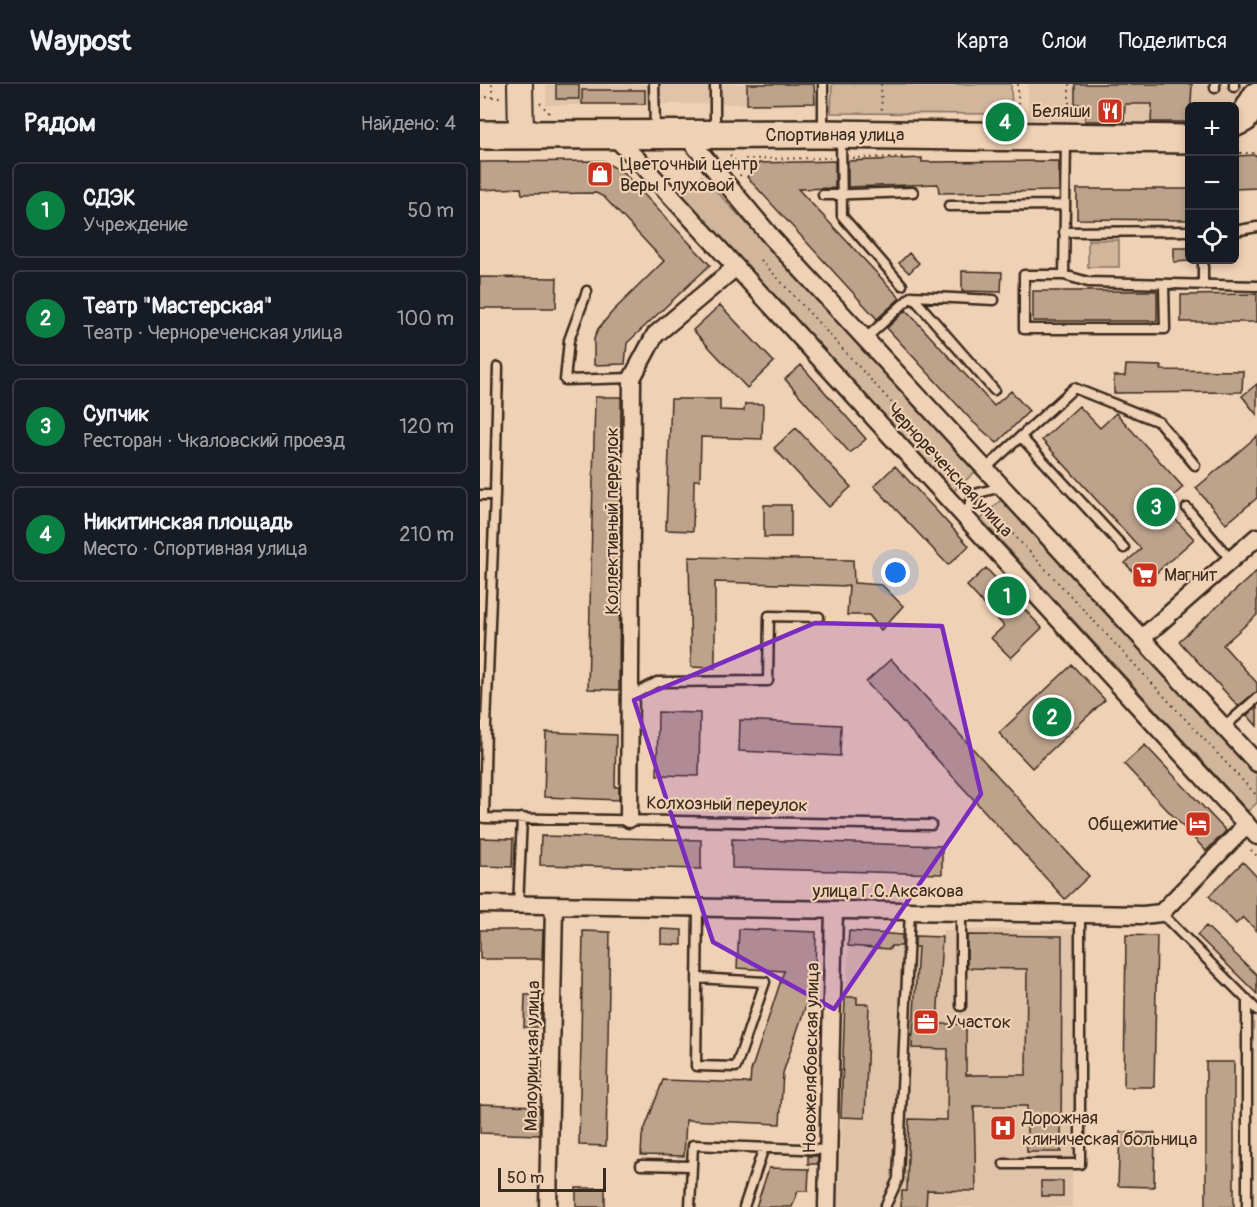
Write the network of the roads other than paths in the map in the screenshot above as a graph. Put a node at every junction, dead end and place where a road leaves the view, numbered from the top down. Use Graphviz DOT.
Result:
graph roads {
  1 [pos="520,84"];
  2 [pos="654,84"];
  3 [pos="715,84"];
  4 [pos="822,84"];
  5 [pos="1068,129"];
  6 [pos="611,134"];
  7 [pos="655,134"];
  8 [pos="684,134"];
  9 [pos="715,134"];
  10 [pos="480,135"];
  11 [pos="520,135"];
  12 [pos="1185,139"];
  13 [pos="835,142"];
  14 [pos="913,192"];
  15 [pos="823,195"];
  16 [pos="842,195"];
  17 [pos="1065,205"];
  18 [pos="949,206"];
  19 [pos="1257,227"];
  20 [pos="1239,230"];
  21 [pos="1185,231"];
  22 [pos="1064,232"];
  23 [pos="1203,264"];
  24 [pos="736,267"];
  25 [pos="1064,275"];
  26 [pos="1164,284"];
  27 [pos="902,285"];
  28 [pos="1203,285"];
  29 [pos="1257,286"];
  30 [pos="586,291"];
  31 [pos="912,296"];
  32 [pos="994,300"];
  33 [pos="865,339"];
  34 [pos="498,367"];
  35 [pos="632,378"];
  36 [pos="994,390"];
  37 [pos="1021,436"];
  38 [pos="1195,465"];
  39 [pos="985,470"];
  40 [pos="1002,487"];
  41 [pos="480,495"];
  42 [pos="495,495"];
  43 [pos="1187,508"];
  44 [pos="965,514"];
  45 [pos="1257,537"];
  46 [pos="1124,548"];
  47 [pos="1231,560"];
  48 [pos="819,617"];
  49 [pos="1142,638"];
  50 [pos="630,697"];
  51 [pos="1257,698"];
  52 [pos="483,726"];
  53 [pos="1224,727"];
  54 [pos="1257,763"];
  55 [pos="522,818"];
  56 [pos="629,819"];
  57 [pos="932,825"];
  58 [pos="1249,829"];
  59 [pos="480,904"];
  60 [pos="518,906"];
  61 [pos="555,906"];
  62 [pos="698,908"];
  63 [pos="910,909"];
  64 [pos="834,910"];
  65 [pos="961,910"];
  66 [pos="1080,913"];
  67 [pos="1161,913"];
  68 [pos="698,978"];
  69 [pos="1247,999"];
  70 [pos="961,1006"];
  71 [pos="1257,1010"];
  72 [pos="764,1147"];
  73 [pos="828,1150"];
  74 [pos="1004,1164"];
  75 [pos="641,1165"];
  76 [pos="692,1166"];
  77 [pos="548,1207"];
  78 [pos="690,1207"];
  79 [pos="744,1207"];
  80 [pos="827,1207"];
  81 [pos="885,1207"];
  82 [pos="1247,1207"];
  1 -- 11 [label="main road"];
  2 -- 7 [label="lane"];
  3 -- 9 [label="lane"];
  4 -- 13 [label="lane"];
  5 -- 12 [label="main road, Спортивная улица"];
  5 -- 13 [label="main road, Спортивная улица"];
  5 -- 17 [label="lane"];
  6 -- 7 [label="main road, Спортивная улица"];
  6 -- 11 [label="main road, Спортивная улица"];
  6 -- 24 [label="street, Чернореченская улица"];
  7 -- 8 [label="main road, Спортивная улица"];
  8 -- 9 [label="main road, Спортивная улица"];
  8 -- 33 [label="street, Чернореченская улица"];
  9 -- 13 [label="main road, Спортивная улица"];
  10 -- 11 [label="main road, Спортивная улица"];
  13 -- 16 [label="lane"];
  14 -- 16 [label="lane"];
  15 -- 16 [label="lane"];
  16 -- 27 [label="lane"];
  17 -- 18 [label="lane"];
  17 -- 22 [label="lane"];
  19 -- 20 [label="lane"];
  21 -- 22 [label="lane"];
  22 -- 25 [label="lane"];
  23 -- 28 [label="lane"];
  24 -- 35 [label="street, Коллективный переулок"];
  24 -- 44 [label="street, Чернореченская улица"];
  25 -- 26 [label="lane"];
  25 -- 26 [label="lane"];
  26 -- 28 [label="lane"];
  28 -- 29 [label="lane"];
  30 -- 35 [label="lane"];
  31 -- 32 [label="lane"];
  31 -- 33 [label="lane"];
  31 -- 36 [label="lane"];
  33 -- 39 [label="street, Чернореченская улица"];
  34 -- 42 [label="lane"];
  35 -- 50 [label="street, Коллективный переулок"];
  37 -- 38 [label="lane"];
  37 -- 39 [label="lane"];
  37 -- 46 [label="lane"];
  39 -- 40 [label="street, Чернореченская улица"];
  40 -- 44 [label="lane"];
  40 -- 49 [label="street, Чернореченская улица"];
  41 -- 42 [label="lane"];
  42 -- 52 [label="lane"];
  43 -- 47 [label="lane"];
  44 -- 58 [label="street, Чернореченская улица"];
  45 -- 47 [label="street"];
  47 -- 49 [label="street"];
  48 -- 50 [label="lane"];
  49 -- 53 [label="street, Чернореченская улица"];
  50 -- 56 [label="street, Коллективный переулок"];
  51 -- 53 [label="lane"];
  52 -- 55 [label="lane, Колхозный переулок"];
  53 -- 54 [label="street, Чернореченская улица"];
  55 -- 56 [label="lane, Колхозный переулок"];
  55 -- 60 [label="lane"];
  56 -- 57 [label="lane, Колхозный переулок"];
  58 -- 67 [label="street"];
  59 -- 60 [label="street, улица Г.С.Аксакова"];
  60 -- 61 [label="street, улица Г.С.Аксакова"];
  61 -- 62 [label="street, улица Г.С.Аксакова"];
  61 -- 77 [label="street, Малоурицкая улица"];
  62 -- 64 [label="street, улица Г.С.Аксакова"];
  62 -- 68 [label="lane"];
  63 -- 64 [label="street, улица Г.С.Аксакова"];
  63 -- 65 [label="street, улица Г.С.Аксакова"];
  63 -- 81 [label="lane"];
  64 -- 73 [label="street, Новожелябовская улица"];
  65 -- 66 [label="street, улица Г.С.Аксакова"];
  65 -- 70 [label="lane"];
  66 -- 67 [label="street, улица Г.С.Аксакова"];
  66 -- 74 [label="lane"];
  67 -- 69 [label="lane"];
  68 -- 68 [label="lane"];
  69 -- 71 [label="lane"];
  69 -- 82 [label="lane"];
  72 -- 73 [label="lane"];
  72 -- 76 [label="lane"];
  72 -- 79 [label="lane"];
  73 -- 80 [label="street, Новожелябовская улица"];
  75 -- 76 [label="lane"];
  76 -- 78 [label="lane"];
}
